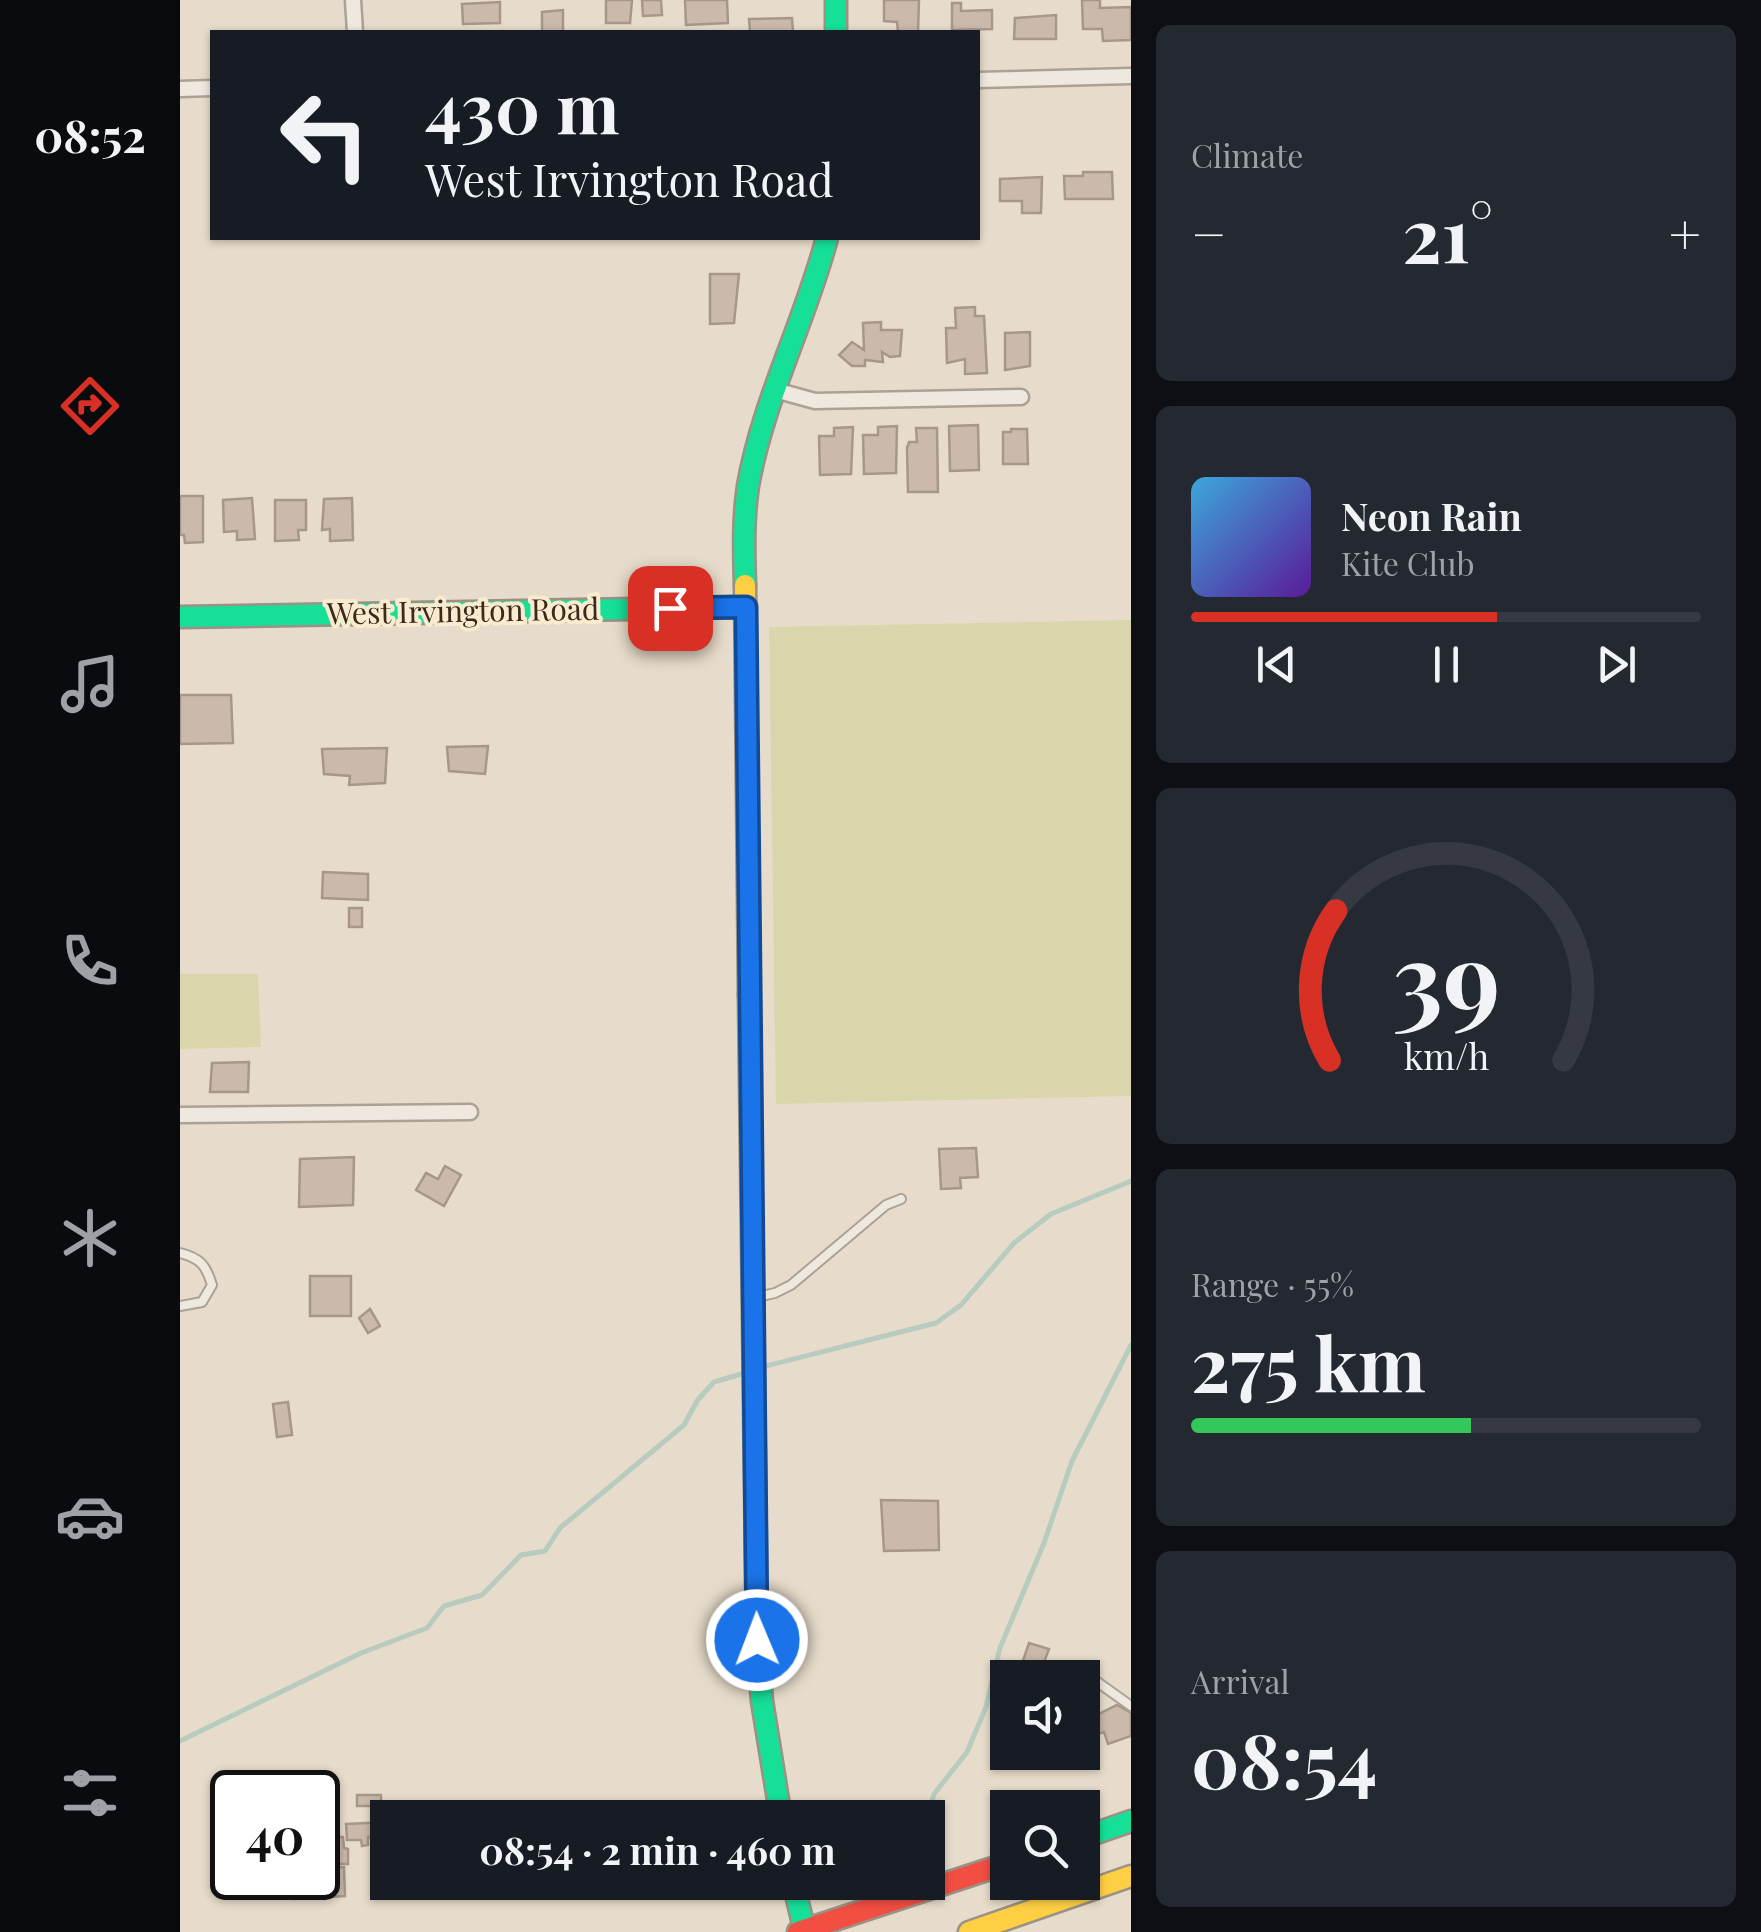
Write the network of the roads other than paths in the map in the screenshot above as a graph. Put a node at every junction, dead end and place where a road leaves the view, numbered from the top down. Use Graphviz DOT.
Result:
graph roads {
  1 [pos="353,0"];
  2 [pos="836,0"];
  3 [pos="354,30"];
  4 [pos="836,30"];
  5 [pos="1131,76"];
  6 [pos="980,80"];
  7 [pos="210,88"];
  8 [pos="180,89"];
  9 [pos="827,240"];
  10 [pos="775,390"];
  11 [pos="1021,397"];
  12 [pos="746,607"];
  13 [pos="180,616"];
  14 [pos="470,1112"];
  15 [pos="180,1115"];
  16 [pos="901,1199"];
  17 [pos="180,1253"];
  18 [pos="753,1298"];
  19 [pos="180,1306"];
  20 [pos="1100,1684"];
  21 [pos="1131,1706"];
  22 [pos="779,1800"];
  23 [pos="1131,1821"];
  24 [pos="1100,1832"];
  25 [pos="990,1869"];
  26 [pos="1131,1876"];
  27 [pos="797,1900"];
  28 [pos="803,1931"];
  29 [pos="969,1932"];
  1 -- 3 [label="street"];
  2 -- 4 [label="street"];
  5 -- 6 [label="street"];
  7 -- 8 [label="street"];
  9 -- 10 [label="street"];
  10 -- 11 [label="street"];
  10 -- 12 [label="street"];
  12 -- 13 [label="street, West Irvington Road"];
  12 -- 18 [label="street"];
  14 -- 15 [label="street"];
  16 -- 18 [label="lane"];
  17 -- 19 [label="lane"];
  18 -- 22 [label="street"];
  20 -- 21 [label="lane"];
  23 -- 24 [label="street"];
  25 -- 28 [label="street"];
  26 -- 29 [label="street"];
  27 -- 28 [label="street"];
}
